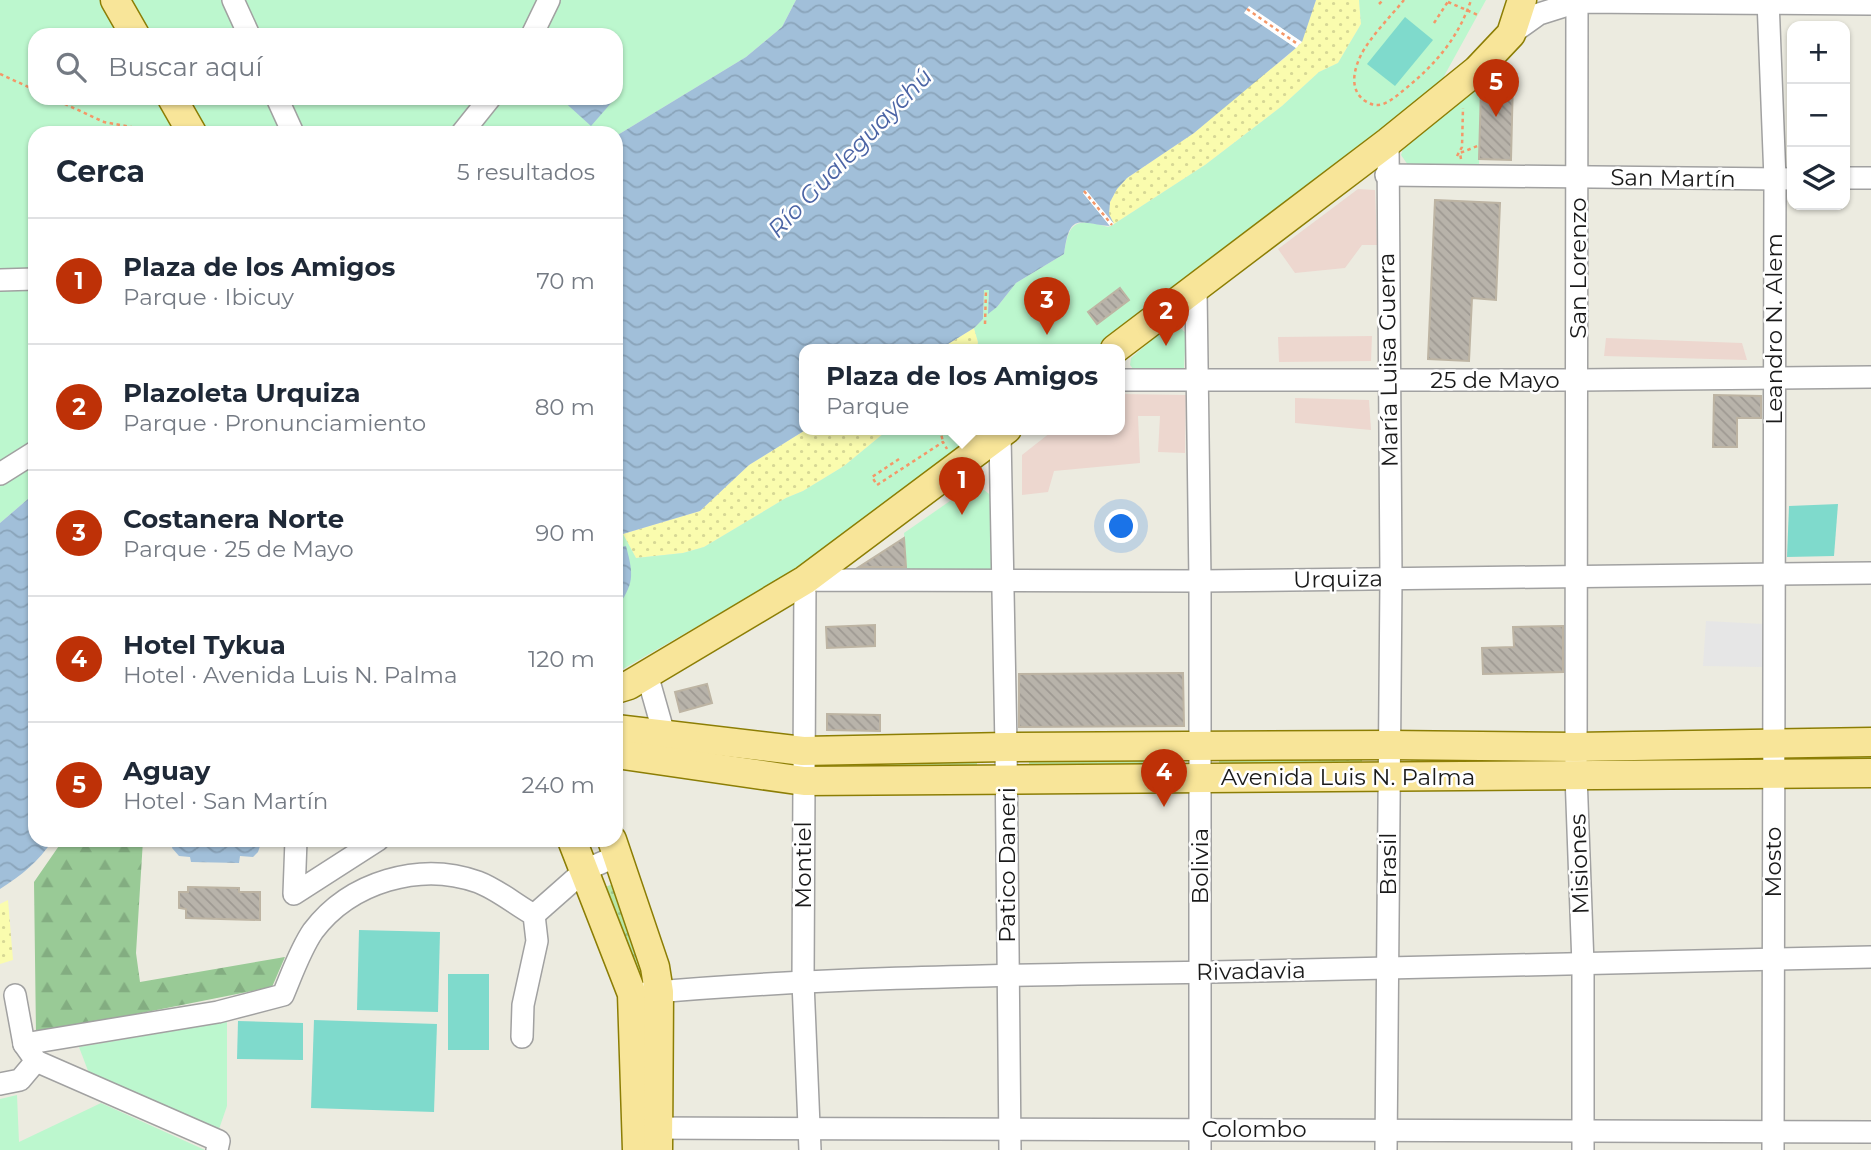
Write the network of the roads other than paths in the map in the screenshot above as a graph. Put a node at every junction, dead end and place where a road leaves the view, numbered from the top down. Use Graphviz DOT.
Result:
graph roads {
  1 [pos="115,0"];
  2 [pos="233,0"];
  3 [pos="549,0"];
  4 [pos="1522,0"];
  5 [pos="1577,1"];
  6 [pos="1769,3"];
  7 [pos="1871,4"];
  8 [pos="131,28"];
  9 [pos="246,28"];
  10 [pos="535,28"];
  11 [pos="1511,34"];
  12 [pos="176,105"];
  13 [pos="280,105"];
  14 [pos="484,105"];
  15 [pos="188,126"];
  16 [pos="290,126"];
  17 [pos="467,126"];
  18 [pos="1388,142"];
  19 [pos="1386,176"];
  20 [pos="1578,176"];
  21 [pos="1850,178"];
  22 [pos="1871,178"];
  23 [pos="1784,179"];
  24 [pos="0,264"];
  25 [pos="17,279"];
  26 [pos="1196,290"];
  27 [pos="1122,344"];
  28 [pos="1773,377"];
  29 [pos="1871,377"];
  30 [pos="1388,379"];
  31 [pos="1125,380"];
  32 [pos="1197,380"];
  33 [pos="1578,380"];
  34 [pos="1000,435"];
  35 [pos="1004,435"];
  36 [pos="28,456"];
  37 [pos="0,474"];
  38 [pos="1871,573"];
  39 [pos="1773,574"];
  40 [pos="1578,578"];
  41 [pos="1391,579"];
  42 [pos="805,580"];
  43 [pos="1002,581"];
  44 [pos="1200,581"];
  45 [pos="627,689"];
  46 [pos="623,730"];
  47 [pos="664,734"];
  48 [pos="1871,742"];
  49 [pos="1773,743"];
  50 [pos="1389,744"];
  51 [pos="1200,746"];
  52 [pos="1006,747"];
  53 [pos="803,751"];
  54 [pos="623,755"];
  55 [pos="1576,761"];
  56 [pos="1871,773"];
  57 [pos="1773,774"];
  58 [pos="1389,777"];
  59 [pos="1200,778"];
  60 [pos="1007,779"];
  61 [pos="804,781"];
  62 [pos="296,847"];
  63 [pos="367,847"];
  64 [pos="575,847"];
  65 [pos="615,848"];
  66 [pos="584,870"];
  67 [pos="534,915"];
  68 [pos="1871,957"];
  69 [pos="1773,960"];
  70 [pos="1583,965"];
  71 [pos="1388,969"];
  72 [pos="1200,972"];
  73 [pos="1008,974"];
  74 [pos="803,982"];
  75 [pos="646,993"];
  76 [pos="15,995"];
  77 [pos="522,1037"];
  78 [pos="30,1052"];
  79 [pos="0,1084"];
  80 [pos="1200,1128"];
  81 [pos="1871,1132"];
  82 [pos="648,1139"];
  83 [pos="810,1139"];
  84 [pos="1010,1140"];
  85 [pos="1386,1140"];
  86 [pos="1583,1140"];
  87 [pos="1773,1141"];
  88 [pos="217,1150"];
  89 [pos="1200,1150"];
  1 -- 8 [label="main road"];
  2 -- 9 [label="street"];
  3 -- 10 [label="street"];
  4 -- 11 [label="main road"];
  5 -- 6 [label="street"];
  5 -- 11 [label="street"];
  5 -- 20 [label="street, San Lorenzo"];
  6 -- 7 [label="street"];
  6 -- 23 [label="street, Leandro N. Alem"];
  11 -- 18 [label="main road"];
  12 -- 15 [label="main road"];
  13 -- 16 [label="street"];
  14 -- 17 [label="street"];
  18 -- 19 [label="street, María Luisa Guerra"];
  18 -- 26 [label="main road"];
  19 -- 20 [label="street, San Martín"];
  19 -- 30 [label="street, María Luisa Guerra"];
  20 -- 23 [label="street, San Martín"];
  20 -- 33 [label="street, San Lorenzo"];
  21 -- 22 [label="street"];
  23 -- 28 [label="street, Leandro N. Alem"];
  24 -- 25 [label="street"];
  26 -- 27 [label="main road"];
  26 -- 32 [label="street, Bolivia"];
  28 -- 29 [label="street, 25 de Mayo"];
  28 -- 33 [label="street, 25 de Mayo"];
  28 -- 39 [label="street, Leandro N. Alem"];
  30 -- 32 [label="street, 25 de Mayo"];
  30 -- 33 [label="street, 25 de Mayo"];
  30 -- 41 [label="street, María Luisa Guerra"];
  31 -- 32 [label="street, 25 de Mayo"];
  32 -- 44 [label="street, Bolivia"];
  33 -- 40 [label="street, San Lorenzo"];
  34 -- 42 [label="main road"];
  35 -- 43 [label="street, Patico Daneri"];
  36 -- 37 [label="street"];
  38 -- 39 [label="street, Urquiza"];
  39 -- 40 [label="street, Urquiza"];
  39 -- 49 [label="street, Mosto"];
  40 -- 41 [label="street, Urquiza"];
  40 -- 55 [label="street, Misiones"];
  41 -- 44 [label="street, Urquiza"];
  41 -- 50 [label="street, Brasil"];
  42 -- 43 [label="street, Urquiza"];
  42 -- 45 [label="main road"];
  42 -- 53 [label="street, Montiel"];
  43 -- 44 [label="street, Urquiza"];
  43 -- 52 [label="street, Patico Daneri"];
  44 -- 51 [label="street, Bolivia"];
  45 -- 47 [label="street"];
  46 -- 47 [label="main road, Avenida Luis N. Palma"];
  47 -- 53 [label="main road, Avenida Luis N. Palma"];
  48 -- 49 [label="main road, Avenida Luis N. Palma"];
  49 -- 55 [label="main road, Avenida Luis N. Palma"];
  49 -- 57 [label="street, Mosto"];
  50 -- 51 [label="main road, Avenida Luis N. Palma"];
  50 -- 55 [label="main road, Avenida Luis N. Palma"];
  50 -- 58 [label="street, Brasil"];
  51 -- 52 [label="main road, Avenida Luis N. Palma"];
  51 -- 59 [label="street, Bolivia"];
  52 -- 53 [label="main road, Avenida Luis N. Palma"];
  52 -- 60 [label="street, Patico Daneri"];
  53 -- 61 [label="street, Montiel"];
  54 -- 61 [label="main road, Avenida Luis N. Palma"];
  55 -- 57 [label="main road, Avenida Luis N. Palma"];
  55 -- 58 [label="main road, Avenida Luis N. Palma"];
  55 -- 70 [label="street, Misiones"];
  56 -- 57 [label="main road, Avenida Luis N. Palma"];
  57 -- 69 [label="street, Mosto"];
  58 -- 59 [label="main road, Avenida Luis N. Palma"];
  58 -- 71 [label="street, Brasil"];
  59 -- 60 [label="main road, Avenida Luis N. Palma"];
  59 -- 72 [label="street, Bolivia"];
  60 -- 61 [label="main road, Avenida Luis N. Palma"];
  60 -- 73 [label="street, Patico Daneri"];
  61 -- 74 [label="street, Montiel"];
  62 -- 63 [label="street"];
  64 -- 66 [label="main road"];
  65 -- 66 [label="street"];
  65 -- 75 [label="main road"];
  66 -- 67 [label="street"];
  66 -- 75 [label="main road"];
  67 -- 77 [label="street"];
  67 -- 78 [label="street"];
  68 -- 69 [label="street, Rivadavia"];
  69 -- 70 [label="street, Rivadavia"];
  69 -- 87 [label="street, Mosto"];
  70 -- 71 [label="street, Rivadavia"];
  70 -- 86 [label="street, Misiones"];
  71 -- 72 [label="street, Rivadavia"];
  71 -- 85 [label="street, Brasil"];
  72 -- 73 [label="street, Rivadavia"];
  72 -- 80 [label="street, Bolivia"];
  73 -- 74 [label="street, Rivadavia"];
  73 -- 84 [label="street, Patico Daneri"];
  74 -- 75 [label="street, Rivadavia"];
  74 -- 83 [label="street, Montiel"];
  75 -- 82 [label="main road"];
  76 -- 78 [label="street"];
  78 -- 79 [label="street"];
  78 -- 88 [label="street"];
  80 -- 84 [label="street, Colombo"];
  80 -- 85 [label="street, Colombo"];
  80 -- 89 [label="street, Bolivia"];
  81 -- 87 [label="street, Colombo"];
  82 -- 83 [label="street, Colombo"];
  83 -- 84 [label="street, Colombo"];
  85 -- 86 [label="street, Colombo"];
  86 -- 87 [label="street, Colombo"];
}
